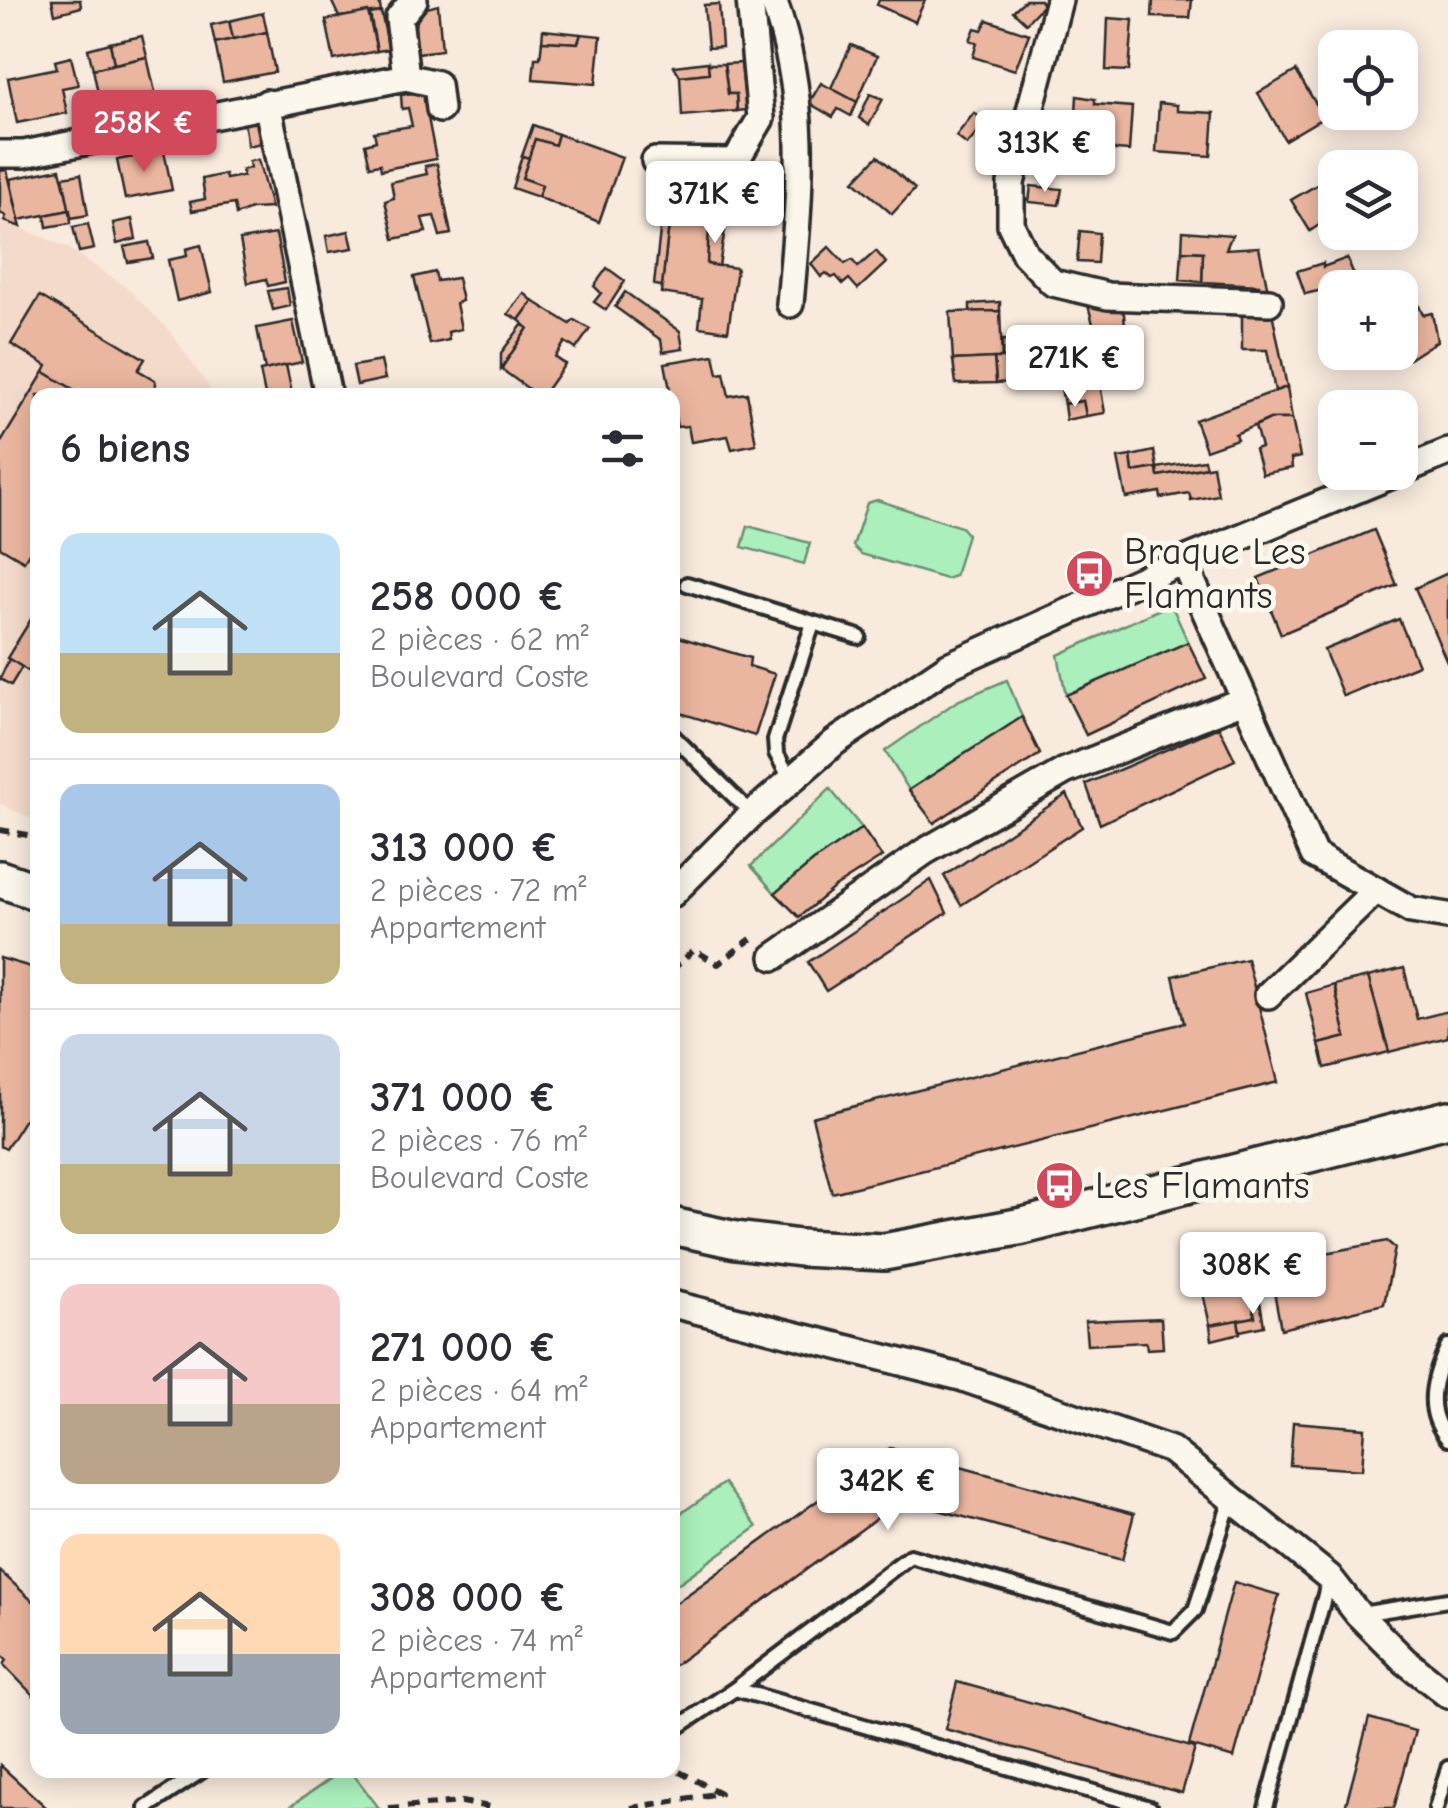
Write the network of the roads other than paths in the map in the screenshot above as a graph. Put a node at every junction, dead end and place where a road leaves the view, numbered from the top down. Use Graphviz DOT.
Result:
graph roads {
  1 [pos="414,0"];
  2 [pos="750,0"];
  3 [pos="773,0"];
  4 [pos="1060,0"];
  5 [pos="406,77"];
  6 [pos="267,102"];
  7 [pos="440,109"];
  8 [pos="0,154"];
  9 [pos="655,161"];
  10 [pos="1268,302"];
  11 [pos="790,304"];
  12 [pos="327,388"];
  13 [pos="1448,452"];
  14 [pos="1183,561"];
  15 [pos="687,584"];
  16 [pos="813,623"];
  17 [pos="859,637"];
  18 [pos="1244,700"];
  19 [pos="680,746"];
  20 [pos="791,780"];
  21 [pos="752,814"];
  22 [pos="0,879"];
  23 [pos="680,886"];
  24 [pos="30,889"];
  25 [pos="1376,890"];
  26 [pos="1448,916"];
  27 [pos="774,957"];
  28 [pos="1268,995"];
  29 [pos="1448,1120"];
  30 [pos="680,1228"];
  31 [pos="680,1306"];
  32 [pos="1448,1346"];
  33 [pos="1448,1439"];
  34 [pos="1231,1498"];
  35 [pos="1329,1577"];
  36 [pos="1448,1600"];
  37 [pos="1358,1614"];
  38 [pos="735,1689"];
  39 [pos="1448,1696"];
  40 [pos="680,1727"];
  41 [pos="1448,1768"];
  42 [pos="191,1778"];
  43 [pos="146,1808"];
  44 [pos="1150,1808"];
  45 [pos="1266,1808"];
  46 [pos="1436,1808"];
  1 -- 5 [label="street"];
  2 -- 9 [label="street"];
  3 -- 11 [label="street"];
  4 -- 10 [label="street"];
  5 -- 6 [label="street"];
  5 -- 7 [label="street"];
  6 -- 8 [label="street"];
  6 -- 12 [label="street"];
  13 -- 14 [label="street"];
  14 -- 18 [label="street"];
  14 -- 20 [label="street"];
  15 -- 16 [label="lane"];
  16 -- 17 [label="lane"];
  16 -- 20 [label="lane"];
  18 -- 25 [label="street"];
  18 -- 27 [label="street"];
  19 -- 21 [label="lane"];
  20 -- 21 [label="street"];
  21 -- 23 [label="street"];
  22 -- 24 [label="main road"];
  25 -- 26 [label="street"];
  25 -- 28 [label="street"];
  29 -- 30 [label="main road"];
  31 -- 34 [label="street"];
  32 -- 33 [label="lane"];
  34 -- 35 [label="street"];
  34 -- 38 [label="lane"];
  35 -- 37 [label="street"];
  35 -- 45 [label="lane"];
  36 -- 37 [label="lane"];
  37 -- 39 [label="street"];
  38 -- 40 [label="lane"];
  38 -- 44 [label="lane"];
  41 -- 46 [label="lane"];
  42 -- 43 [label="lane"];
}
